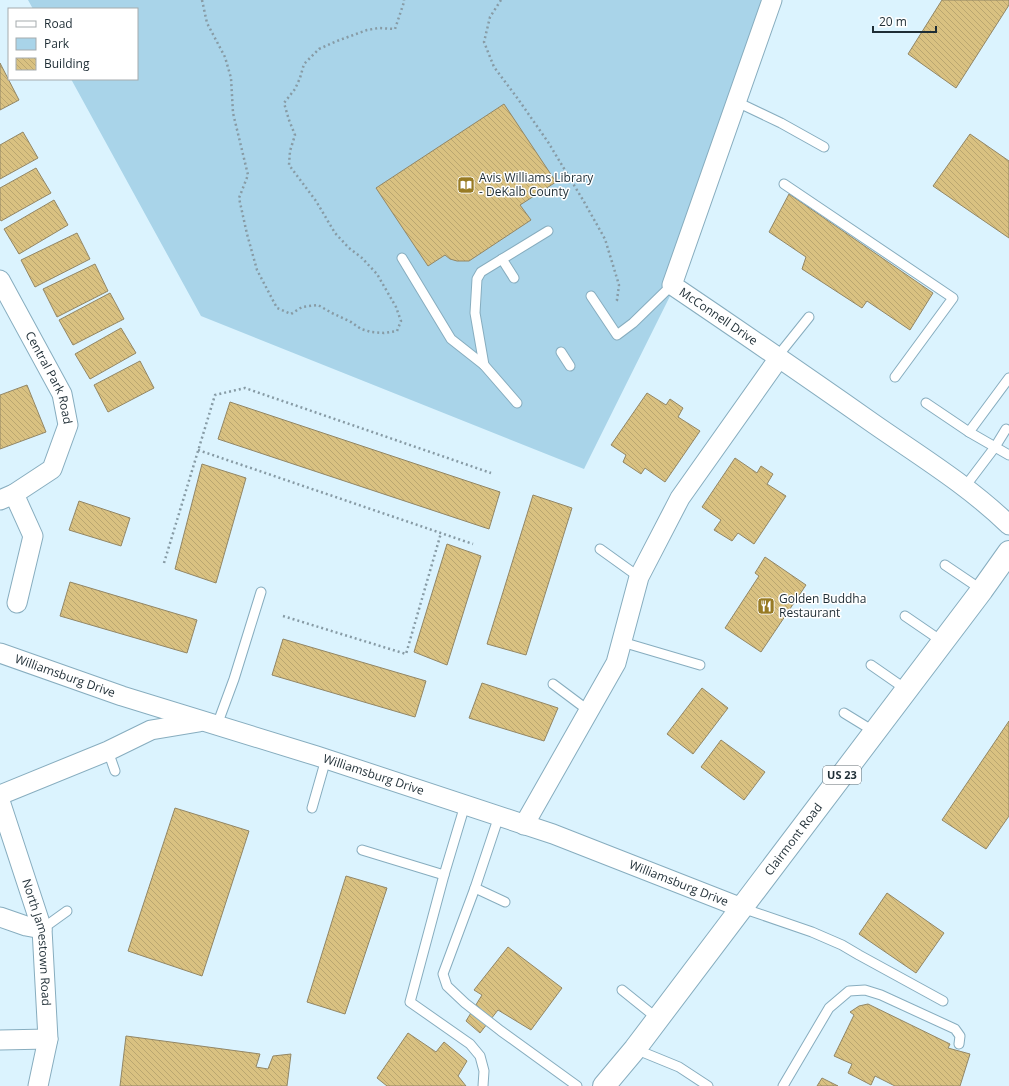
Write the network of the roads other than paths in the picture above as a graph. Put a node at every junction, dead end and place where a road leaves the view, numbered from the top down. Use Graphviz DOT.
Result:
graph roads {
  1 [pos="772,0"];
  2 [pos="737,102"];
  3 [pos="824,147"];
  4 [pos="784,184"];
  5 [pos="548,231"];
  6 [pos="402,258"];
  7 [pos="502,259"];
  8 [pos="514,278"];
  9 [pos="0,280"];
  10 [pos="672,284"];
  11 [pos="591,296"];
  12 [pos="809,317"];
  13 [pos="561,352"];
  14 [pos="778,358"];
  15 [pos="484,365"];
  16 [pos="570,366"];
  17 [pos="895,378"];
  18 [pos="1009,378"];
  19 [pos="517,403"];
  20 [pos="926,403"];
  21 [pos="1006,429"];
  22 [pos="969,432"];
  23 [pos="995,447"];
  24 [pos="1009,455"];
  25 [pos="964,488"];
  26 [pos="7,497"];
  27 [pos="1009,525"];
  28 [pos="600,549"];
  29 [pos="1009,552"];
  30 [pos="945,565"];
  31 [pos="639,577"];
  32 [pos="982,590"];
  33 [pos="261,592"];
  34 [pos="17,603"];
  35 [pos="905,616"];
  36 [pos="622,642"];
  37 [pos="943,642"];
  38 [pos="0,653"];
  39 [pos="700,665"];
  40 [pos="871,665"];
  41 [pos="553,684"];
  42 [pos="907,690"];
  43 [pos="589,711"];
  44 [pos="844,712"];
  45 [pos="210,723"];
  46 [pos="875,732"];
  47 [pos="108,751"];
  48 [pos="326,759"];
  49 [pos="116,771"];
  50 [pos="0,795"];
  51 [pos="0,801"];
  52 [pos="465,805"];
  53 [pos="312,808"];
  54 [pos="499,816"];
  55 [pos="524,825"];
  56 [pos="362,850"];
  57 [pos="444,875"];
  58 [pos="475,888"];
  59 [pos="505,902"];
  60 [pos="742,908"];
  61 [pos="67,911"];
  62 [pos="0,917"];
  63 [pos="42,929"];
  64 [pos="622,990"];
  65 [pos="943,1001"];
  66 [pos="658,1019"];
  67 [pos="48,1039"];
  68 [pos="0,1040"];
  69 [pos="959,1044"];
  70 [pos="635,1049"];
  71 [pos="38,1086"];
  72 [pos="483,1086"];
  73 [pos="576,1086"];
  74 [pos="604,1086"];
  75 [pos="708,1086"];
  76 [pos="783,1086"];
  1 -- 2 [label="street, McConnell Drive"];
  2 -- 3 [label="lane"];
  2 -- 10 [label="street, McConnell Drive"];
  4 -- 17 [label="lane"];
  5 -- 7 [label="lane"];
  6 -- 15 [label="lane"];
  7 -- 8 [label="lane"];
  7 -- 15 [label="lane"];
  9 -- 26 [label="street, Central Park Road"];
  10 -- 11 [label="lane"];
  10 -- 14 [label="street, McConnell Drive"];
  12 -- 14 [label="lane"];
  13 -- 16 [label="lane"];
  14 -- 25 [label="street, McConnell Drive"];
  14 -- 31 [label="street"];
  15 -- 19 [label="lane"];
  18 -- 22 [label="lane"];
  20 -- 22 [label="lane"];
  21 -- 23 [label="lane"];
  22 -- 23 [label="lane"];
  23 -- 24 [label="lane"];
  23 -- 25 [label="lane"];
  25 -- 27 [label="street, McConnell Drive"];
  26 -- 34 [label="street"];
  28 -- 31 [label="lane"];
  29 -- 32 [label="main road, Clairmont Road / US 23"];
  30 -- 32 [label="lane"];
  31 -- 36 [label="street"];
  32 -- 37 [label="main road, Clairmont Road / US 23"];
  33 -- 45 [label="lane"];
  35 -- 37 [label="lane"];
  36 -- 39 [label="lane"];
  36 -- 43 [label="street"];
  37 -- 42 [label="main road, Clairmont Road / US 23"];
  38 -- 45 [label="street, Williamsburg Drive"];
  40 -- 42 [label="lane"];
  41 -- 43 [label="lane"];
  42 -- 46 [label="main road, Clairmont Road / US 23"];
  43 -- 55 [label="street"];
  44 -- 46 [label="lane"];
  45 -- 47 [label="street"];
  45 -- 48 [label="street, Williamsburg Drive"];
  46 -- 60 [label="main road, Clairmont Road / US 23"];
  47 -- 49 [label="lane"];
  47 -- 50 [label="street"];
  48 -- 52 [label="street, Williamsburg Drive"];
  48 -- 53 [label="lane"];
  51 -- 63 [label="street, North Jamestown Road"];
  52 -- 54 [label="street, Williamsburg Drive"];
  52 -- 57 [label="lane"];
  54 -- 55 [label="street, Williamsburg Drive"];
  54 -- 58 [label="lane"];
  55 -- 60 [label="street, Williamsburg Drive"];
  56 -- 57 [label="lane"];
  57 -- 72 [label="lane"];
  58 -- 59 [label="lane"];
  58 -- 73 [label="lane"];
  60 -- 65 [label="lane"];
  60 -- 66 [label="main road, Clairmont Road / US 23"];
  61 -- 63 [label="lane"];
  62 -- 63 [label="street"];
  63 -- 67 [label="street, North Jamestown Road"];
  64 -- 66 [label="lane"];
  66 -- 70 [label="main road, Clairmont Road / US 23"];
  67 -- 68 [label="street"];
  67 -- 71 [label="street, North Jamestown Road"];
  69 -- 76 [label="lane"];
  70 -- 74 [label="main road, Clairmont Road / US 23"];
  70 -- 75 [label="lane"];
}
